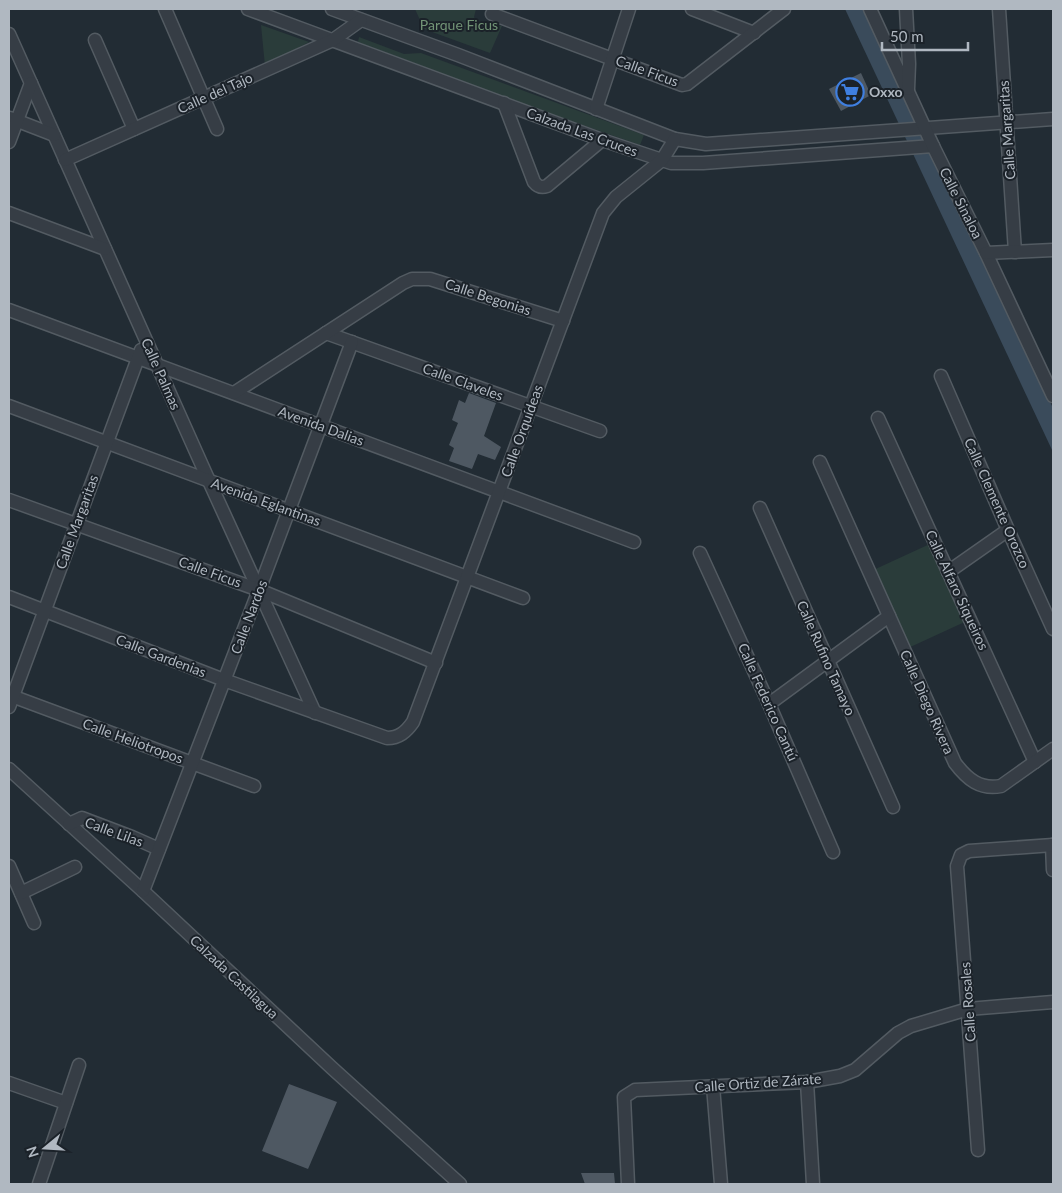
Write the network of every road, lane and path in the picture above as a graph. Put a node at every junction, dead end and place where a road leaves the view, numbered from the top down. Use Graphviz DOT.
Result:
graph roads {
  1 [pos="165,9"];
  2 [pos="248,9"];
  3 [pos="332,9"];
  4 [pos="629,9"];
  5 [pos="692,9"];
  6 [pos="784,9"];
  7 [pos="870,9"];
  8 [pos="906,9"];
  9 [pos="999,9"];
  10 [pos="704,11"];
  11 [pos="492,14"];
  12 [pos="361,20"];
  13 [pos="754,33"];
  14 [pos="9,34"];
  15 [pos="95,40"];
  16 [pos="333,40"];
  17 [pos="613,58"];
  18 [pos="31,83"];
  19 [pos="908,91"];
  20 [pos="204,98"];
  21 [pos="504,103"];
  22 [pos="596,109"];
  23 [pos="13,119"];
  24 [pos="1053,119"];
  25 [pos="1007,122"];
  26 [pos="924,127"];
  27 [pos="134,129"];
  28 [pos="217,129"];
  29 [pos="54,135"];
  30 [pos="675,139"];
  31 [pos="602,140"];
  32 [pos="9,142"];
  33 [pos="932,146"];
  34 [pos="65,160"];
  35 [pos="662,160"];
  36 [pos="9,213"];
  37 [pos="105,249"];
  38 [pos="1053,250"];
  39 [pos="1015,252"];
  40 [pos="986,253"];
  41 [pos="9,310"];
  42 [pos="562,321"];
  43 [pos="326,333"];
  44 [pos="145,338"];
  45 [pos="352,342"];
  46 [pos="138,358"];
  47 [pos="157,364"];
  48 [pos="941,376"];
  49 [pos="234,393"];
  50 [pos="1053,396"];
  51 [pos="9,406"];
  52 [pos="531,406"];
  53 [pos="878,418"];
  54 [pos="321,426"];
  55 [pos="600,431"];
  56 [pos="106,443"];
  57 [pos="820,462"];
  58 [pos="209,481"];
  59 [pos="499,492"];
  60 [pos="9,500"];
  61 [pos="760,508"];
  62 [pos="289,511"];
  63 [pos="76,524"];
  64 [pos="1008,530"];
  65 [pos="634,542"];
  66 [pos="700,553"];
  67 [pos="948,572"];
  68 [pos="468,577"];
  69 [pos="260,590"];
  70 [pos="9,597"];
  71 [pos="523,598"];
  72 [pos="44,611"];
  73 [pos="889,616"];
  74 [pos="1053,629"];
  75 [pos="828,661"];
  76 [pos="436,663"];
  77 [pos="224,680"];
  78 [pos="10,699"];
  79 [pos="769,704"];
  80 [pos="315,713"];
  81 [pos="394,738"];
  82 [pos="1053,749"];
  83 [pos="1035,762"];
  84 [pos="192,763"];
  85 [pos="9,769"];
  86 [pos="254,786"];
  87 [pos="893,807"];
  88 [pos="70,824"];
  89 [pos="1052,845"];
  90 [pos="158,849"];
  91 [pos="833,852"];
  92 [pos="9,866"];
  93 [pos="75,867"];
  94 [pos="1053,870"];
  95 [pos="142,891"];
  96 [pos="21,893"];
  97 [pos="34,923"];
  98 [pos="1053,1002"];
  99 [pos="968,1009"];
  100 [pos="79,1065"];
  101 [pos="807,1082"];
  102 [pos="9,1083"];
  103 [pos="713,1086"];
  104 [pos="66,1103"];
  105 [pos="978,1150"];
  106 [pos="39,1184"];
  107 [pos="460,1184"];
  108 [pos="628,1184"];
  109 [pos="721,1184"];
  110 [pos="814,1184"];
  1 -- 20 [label="street"];
  2 -- 16 [label="street, Calzada Las Cruces"];
  3 -- 12 [label="street, Calzada Las Cruces"];
  4 -- 17 [label="street"];
  5 -- 10 [label="street"];
  6 -- 13 [label="street, Calle Ficus"];
  7 -- 19 [label="street, Calle Sinaloa"];
  8 -- 19 [label="street"];
  9 -- 25 [label="street, Calle Margaritas"];
  10 -- 13 [label="street"];
  11 -- 17 [label="street, Calle Ficus"];
  12 -- 16 [label="street, Calle del Tajo"];
  12 -- 22 [label="street, Calzada Las Cruces"];
  13 -- 17 [label="street, Calle Ficus"];
  14 -- 18 [label="street, Calle Palmas"];
  15 -- 27 [label="street"];
  16 -- 20 [label="street, Calle del Tajo"];
  16 -- 21 [label="street, Calzada Las Cruces"];
  17 -- 22 [label="street"];
  18 -- 23 [label="street"];
  18 -- 29 [label="street, Calle Palmas"];
  19 -- 26 [label="street, Calle Sinaloa"];
  20 -- 27 [label="street, Calle del Tajo"];
  20 -- 28 [label="street"];
  21 -- 31 [label="street, Calzada Las Cruces"];
  21 -- 31 [label="street"];
  22 -- 30 [label="street, Calzada Las Cruces"];
  23 -- 29 [label="street"];
  23 -- 32 [label="street"];
  24 -- 25 [label="street, Calzada Las Cruces"];
  25 -- 26 [label="street, Calzada Las Cruces"];
  25 -- 39 [label="street, Calle Margaritas"];
  26 -- 30 [label="street, Calzada Las Cruces"];
  26 -- 33 [label="street, Calle Sinaloa"];
  27 -- 34 [label="street, Calle del Tajo"];
  29 -- 34 [label="street, Calle Palmas"];
  30 -- 35 [label="street, Calle Orquídeas"];
  31 -- 35 [label="street, Calzada Las Cruces"];
  33 -- 35 [label="street, Calzada Las Cruces"];
  33 -- 40 [label="street, Calle Sinaloa"];
  34 -- 37 [label="street, Calle Palmas"];
  35 -- 42 [label="street, Calle Orquídeas"];
  36 -- 37 [label="street"];
  37 -- 44 [label="street, Calle Palmas"];
  38 -- 39 [label="street"];
  39 -- 40 [label="street"];
  40 -- 50 [label="street, Calle Sinaloa"];
  41 -- 46 [label="street, Avenida Dalias"];
  42 -- 43 [label="street, Calle Begonias"];
  42 -- 52 [label="street, Calle Orquídeas"];
  43 -- 45 [label="street, Calle Claveles"];
  43 -- 49 [label="street"];
  44 -- 46 [label="street, Calle Margaritas"];
  44 -- 47 [label="street, Calle Palmas"];
  45 -- 52 [label="street, Calle Claveles"];
  45 -- 54 [label="street, Calle Nardos"];
  46 -- 47 [label="street, Avenida Dalias"];
  46 -- 56 [label="street, Calle Margaritas"];
  47 -- 49 [label="street, Avenida Dalias"];
  47 -- 58 [label="street, Calle Palmas"];
  48 -- 64 [label="street, Calle Clemente Orozco"];
  49 -- 54 [label="street, Avenida Dalias"];
  51 -- 56 [label="street, Avenida Eglantinas"];
  52 -- 55 [label="street, Calle Claveles"];
  52 -- 59 [label="street, Calle Orquídeas"];
  53 -- 67 [label="street, Calle Alfaro Siqueiros"];
  54 -- 59 [label="street, Avenida Dalias"];
  54 -- 62 [label="street, Calle Nardos"];
  56 -- 58 [label="street, Avenida Eglantinas"];
  56 -- 63 [label="street, Calle Margaritas"];
  57 -- 73 [label="street, Calle Diego Rivera"];
  58 -- 62 [label="street, Avenida Eglantinas"];
  58 -- 69 [label="street, Calle Palmas"];
  59 -- 65 [label="street, Avenida Dalias"];
  59 -- 68 [label="street, Calle Orquídeas"];
  60 -- 63 [label="street, Calle Ficus"];
  61 -- 75 [label="street, Calle Rufino Tamayo"];
  62 -- 68 [label="street, Avenida Eglantinas"];
  62 -- 69 [label="street, Calle Nardos"];
  63 -- 69 [label="street, Calle Ficus"];
  63 -- 72 [label="street, Calle Margaritas"];
  64 -- 67 [label="street"];
  64 -- 74 [label="street, Calle Clemente Orozco"];
  66 -- 79 [label="street, Calle Federico Cantú"];
  67 -- 83 [label="street, Calle Alfaro Siqueiros"];
  68 -- 71 [label="street, Avenida Eglantinas"];
  68 -- 76 [label="street, Calle Orquídeas"];
  69 -- 76 [label="street, Calle Ficus"];
  69 -- 77 [label="street, Calle Nardos"];
  69 -- 80 [label="street, Calle Palmas"];
  70 -- 72 [label="street, Calle Gardenias"];
  72 -- 77 [label="street, Calle Gardenias"];
  72 -- 78 [label="street, Calle Margaritas"];
  73 -- 75 [label="street"];
  73 -- 83 [label="street, Calle Diego Rivera"];
  75 -- 79 [label="street"];
  75 -- 87 [label="street, Calle Rufino Tamayo"];
  76 -- 81 [label="street, Calle Orquídeas"];
  77 -- 80 [label="street, Calle Gardenias"];
  77 -- 84 [label="street, Calle Nardos"];
  78 -- 84 [label="street, Calle Heliotropos"];
  79 -- 91 [label="street, Calle Federico Cantú"];
  80 -- 81 [label="street, Calle Gardenias"];
  82 -- 83 [label="street"];
  84 -- 86 [label="street, Calle Heliotropos"];
  84 -- 90 [label="street, Calle Nardos"];
  85 -- 88 [label="street, Calzada Castilagua"];
  88 -- 90 [label="street, Calle Lilas"];
  88 -- 95 [label="street, Calzada Castilagua"];
  89 -- 94 [label="street"];
  89 -- 99 [label="street, Calle Rosales"];
  90 -- 95 [label="street, Calle Nardos"];
  92 -- 96 [label="street"];
  93 -- 96 [label="street"];
  95 -- 107 [label="street, Calzada Castilagua"];
  96 -- 97 [label="street"];
  98 -- 99 [label="street, Calle Ortiz de Zárate"];
  99 -- 101 [label="street, Calle Ortiz de Zárate"];
  99 -- 105 [label="street, Calle Rosales"];
  100 -- 104 [label="street"];
  101 -- 103 [label="street, Calle Ortiz de Zárate"];
  101 -- 110 [label="street"];
  102 -- 104 [label="street"];
  103 -- 108 [label="street, Calle Ortiz de Zárate"];
  103 -- 109 [label="street"];
  104 -- 106 [label="street"];
}
